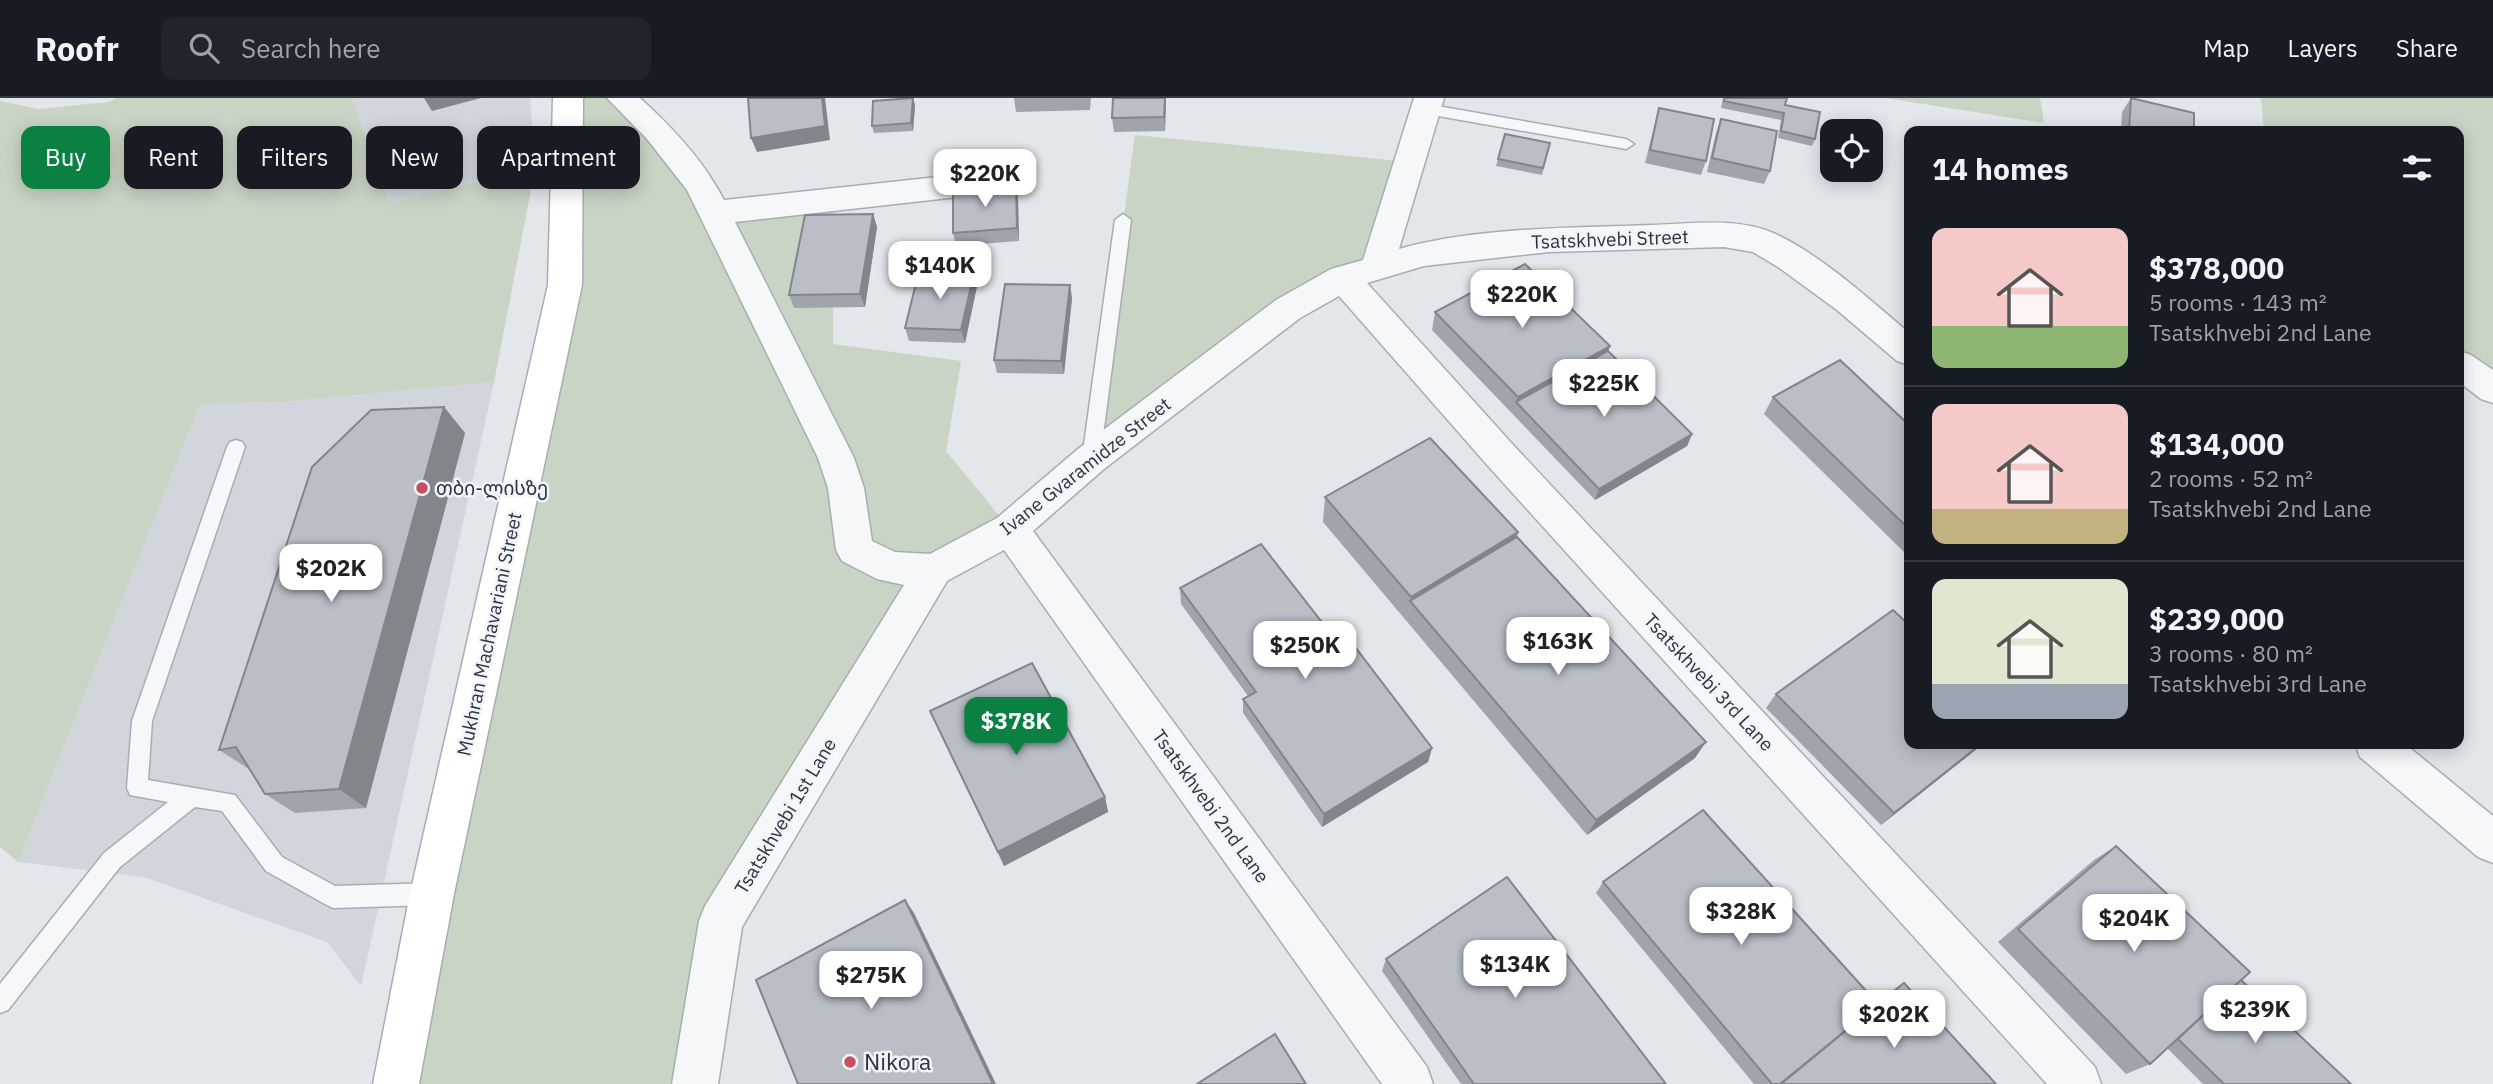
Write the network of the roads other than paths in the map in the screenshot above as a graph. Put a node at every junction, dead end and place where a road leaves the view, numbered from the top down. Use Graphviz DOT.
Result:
graph roads {
  1 [pos="568,98"];
  2 [pos="621,98"];
  3 [pos="1427,104"];
  4 [pos="1626,144"];
  5 [pos="1002,181"];
  6 [pos="714,213"];
  7 [pos="1123,220"];
  8 [pos="1360,273"];
  9 [pos="1904,348"];
  10 [pos="2464,368"];
  11 [pos="2493,389"];
  12 [pos="236,447"];
  13 [pos="1091,459"];
  14 [pos="1010,529"];
  15 [pos="934,570"];
  16 [pos="2381,749"];
  17 [pos="192,796"];
  18 [pos="2493,843"];
  19 [pos="432,894"];
  20 [pos="0,1002"];
  21 [pos="396,1084"];
  22 [pos="695,1084"];
  23 [pos="1410,1084"];
  24 [pos="2078,1084"];
  1 -- 19 [label="main road, Mukhran Machavariani Street"];
  2 -- 6 [label="street"];
  3 -- 4 [label="lane"];
  3 -- 8 [label="street"];
  5 -- 6 [label="street"];
  6 -- 15 [label="street"];
  7 -- 13 [label="lane"];
  8 -- 9 [label="street, Tsatskhvebi Street"];
  8 -- 13 [label="street, Ivane Gvaramidze Street"];
  8 -- 24 [label="street, Tsatskhvebi 3rd Lane"];
  10 -- 11 [label="street"];
  12 -- 17 [label="lane"];
  13 -- 14 [label="street, Ivane Gvaramidze Street"];
  14 -- 15 [label="street, Ivane Gvaramidze Street"];
  14 -- 23 [label="street, Tsatskhvebi 2nd Lane"];
  15 -- 22 [label="street, Tsatskhvebi 1st Lane"];
  16 -- 18 [label="street"];
  17 -- 19 [label="lane"];
  17 -- 20 [label="lane"];
  19 -- 21 [label="main road, Mukhran Machavariani Street"];
}
